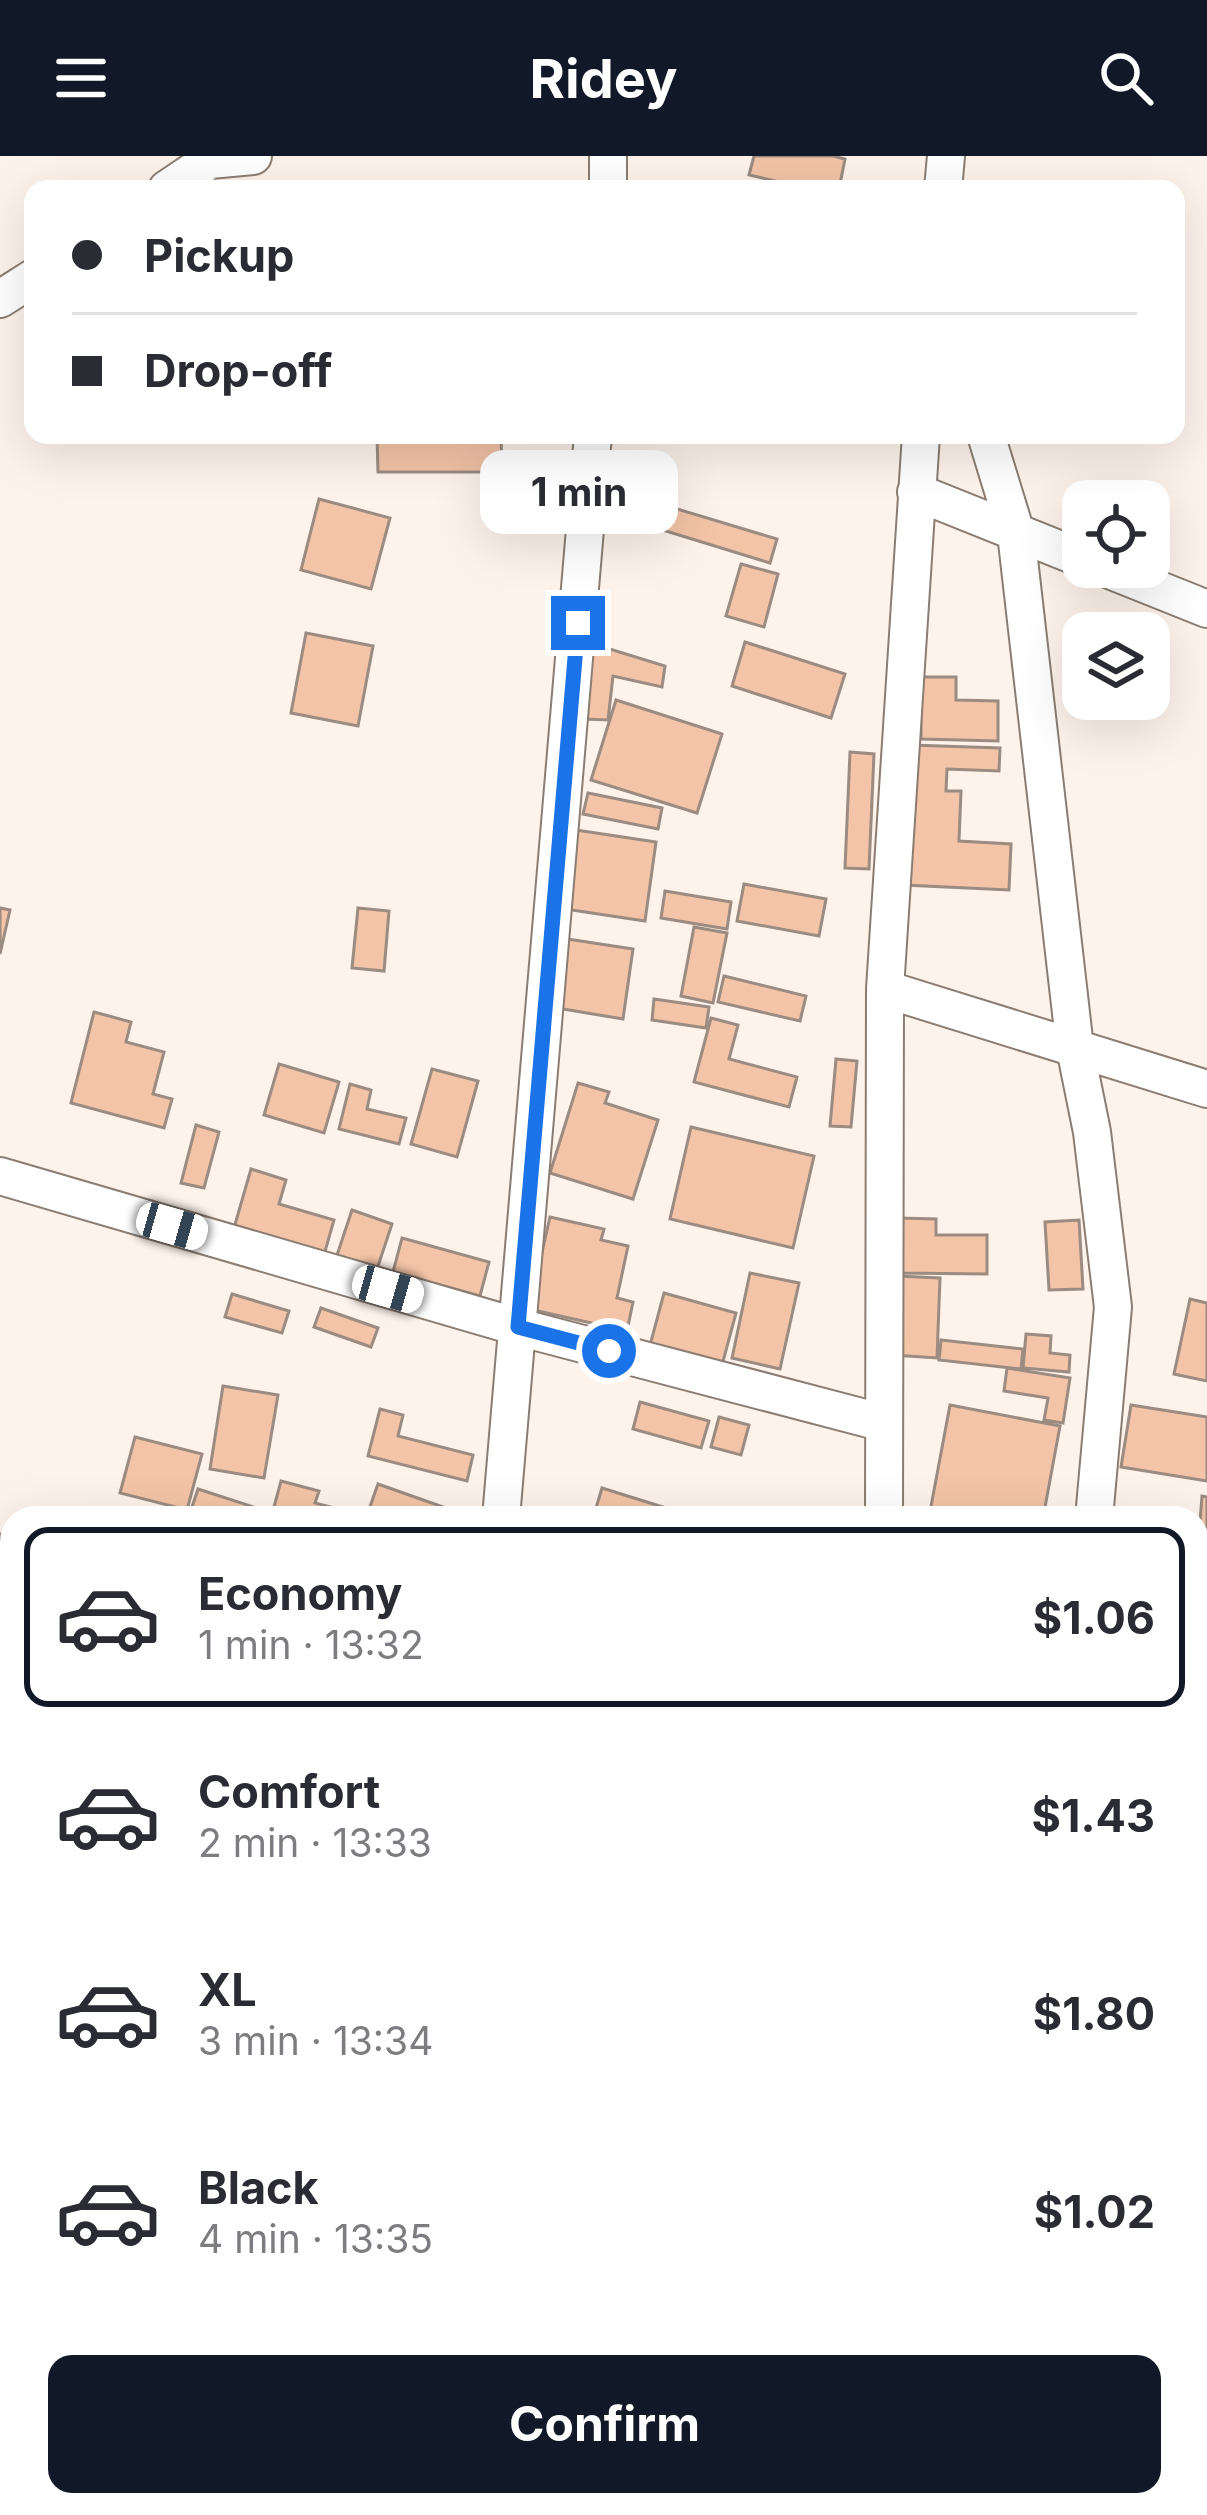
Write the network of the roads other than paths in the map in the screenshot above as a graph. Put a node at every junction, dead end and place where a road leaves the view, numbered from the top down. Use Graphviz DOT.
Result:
graph roads {
  1 [pos="254,156"];
  2 [pos="180,180"];
  3 [pos="592,444"];
  4 [pos="920,444"];
  5 [pos="989,444"];
  6 [pos="916,492"];
  7 [pos="1016,532"];
  8 [pos="1062,551"];
  9 [pos="1170,588"];
  10 [pos="1203,598"];
  11 [pos="885,989"];
  12 [pos="1076,1048"];
  13 [pos="1207,1089"];
  14 [pos="0,1176"];
  15 [pos="518,1327"];
  16 [pos="884,1423"];
  17 [pos="501,1506"];
  18 [pos="884,1506"];
  19 [pos="1095,1506"];
  1 -- 2 [label="street"];
  3 -- 15 [label="street"];
  4 -- 6 [label="street"];
  5 -- 7 [label="street"];
  6 -- 7 [label="street"];
  6 -- 11 [label="street"];
  7 -- 8 [label="street"];
  7 -- 12 [label="street"];
  9 -- 10 [label="street"];
  11 -- 12 [label="street"];
  11 -- 16 [label="street"];
  12 -- 13 [label="street"];
  12 -- 19 [label="street"];
  14 -- 15 [label="street"];
  15 -- 16 [label="street"];
  15 -- 17 [label="street"];
  16 -- 18 [label="street"];
}
